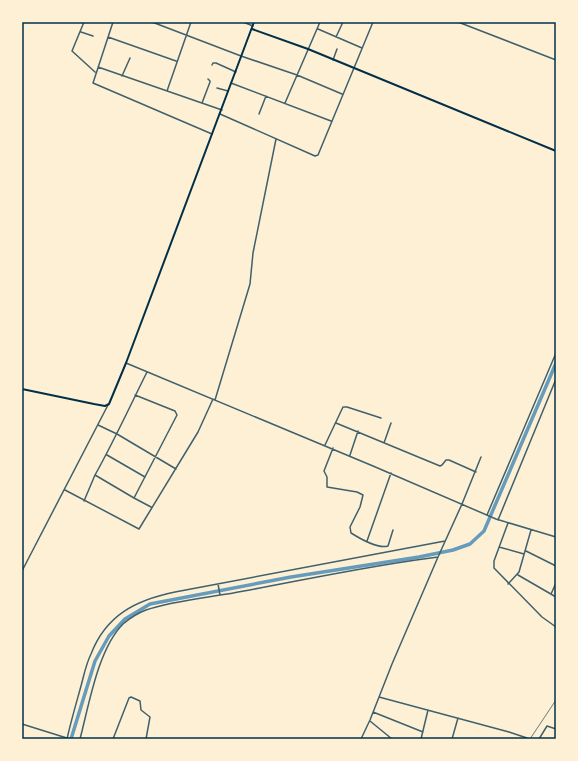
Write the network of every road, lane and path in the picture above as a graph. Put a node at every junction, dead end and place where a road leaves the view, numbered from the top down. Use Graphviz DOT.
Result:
graph roads {
  1 [pos="84,22"];
  2 [pos="113,22"];
  3 [pos="152,22"];
  4 [pos="191,22"];
  5 [pos="243,22"];
  6 [pos="254,22"];
  7 [pos="320,22"];
  8 [pos="343,22"];
  9 [pos="373,22"];
  10 [pos="458,22"];
  11 [pos="252,27"];
  12 [pos="317,29"];
  13 [pos="81,32"];
  14 [pos="186,34"];
  15 [pos="93,36"];
  16 [pos="108,37"];
  17 [pos="336,37"];
  18 [pos="362,48"];
  19 [pos="308,50"];
  20 [pos="337,50"];
  21 [pos="241,56"];
  22 [pos="130,58"];
  23 [pos="333,60"];
  24 [pos="556,60"];
  25 [pos="177,61"];
  26 [pos="212,65"];
  27 [pos="98,67"];
  28 [pos="354,68"];
  29 [pos="96,72"];
  30 [pos="236,72"];
  31 [pos="297,75"];
  32 [pos="122,76"];
  33 [pos="208,79"];
  34 [pos="231,83"];
  35 [pos="217,88"];
  36 [pos="167,91"];
  37 [pos="228,91"];
  38 [pos="342,94"];
  39 [pos="266,96"];
  40 [pos="202,103"];
  41 [pos="285,103"];
  42 [pos="222,110"];
  43 [pos="220,114"];
  44 [pos="259,114"];
  45 [pos="331,121"];
  46 [pos="212,134"];
  47 [pos="276,139"];
  48 [pos="556,151"];
  49 [pos="556,353"];
  50 [pos="126,363"];
  51 [pos="147,372"];
  52 [pos="556,379"];
  53 [pos="22,389"];
  54 [pos="135,395"];
  55 [pos="214,399"];
  56 [pos="108,405"];
  57 [pos="381,418"];
  58 [pos="336,423"];
  59 [pos="391,423"];
  60 [pos="98,425"];
  61 [pos="358,431"];
  62 [pos="117,434"];
  63 [pos="384,443"];
  64 [pos="325,445"];
  65 [pos="333,448"];
  66 [pos="106,455"];
  67 [pos="350,455"];
  68 [pos="155,456"];
  69 [pos="481,457"];
  70 [pos="176,469"];
  71 [pos="476,472"];
  72 [pos="391,473"];
  73 [pos="95,475"];
  74 [pos="145,477"];
  75 [pos="65,490"];
  76 [pos="134,498"];
  77 [pos="84,500"];
  78 [pos="462,504"];
  79 [pos="152,508"];
  80 [pos="487,516"];
  81 [pos="497,520"];
  82 [pos="508,523"];
  83 [pos="393,530"];
  84 [pos="531,530"];
  85 [pos="556,537"];
  86 [pos="367,541"];
  87 [pos="445,541"];
  88 [pos="388,546"];
  89 [pos="499,546"];
  90 [pos="526,551"];
  91 [pos="390,552"];
  92 [pos="525,554"];
  93 [pos="438,557"];
  94 [pos="556,566"];
  95 [pos="22,571"];
  96 [pos="518,575"];
  97 [pos="556,583"];
  98 [pos="219,584"];
  99 [pos="508,584"];
  100 [pos="551,594"];
  101 [pos="220,595"];
  102 [pos="556,597"];
  103 [pos="556,627"];
  104 [pos="379,697"];
  105 [pos="428,710"];
  106 [pos="373,712"];
  107 [pos="458,718"];
  108 [pos="370,720"];
  109 [pos="22,724"];
  110 [pos="556,729"];
  111 [pos="423,732"];
  112 [pos="68,739"];
  113 [pos="80,739"];
  114 [pos="113,739"];
  115 [pos="146,739"];
  116 [pos="361,739"];
  117 [pos="392,739"];
  118 [pos="421,739"];
  119 [pos="453,739"];
  120 [pos="527,739"];
  121 [pos="539,739"];
  1 -- 13 [label="street"];
  2 -- 16 [label="street"];
  3 -- 14 [label="street"];
  4 -- 14 [label="street"];
  5 -- 11 [label="street"];
  6 -- 11 [label="main road"];
  7 -- 12 [label="street"];
  8 -- 17 [label="street"];
  9 -- 18 [label="street"];
  10 -- 24 [label="street"];
  11 -- 19 [label="main road"];
  11 -- 21 [label="main road"];
  12 -- 17 [label="street"];
  12 -- 19 [label="street"];
  13 -- 15 [label="street"];
  13 -- 29 [label="street"];
  14 -- 21 [label="street"];
  14 -- 25 [label="street"];
  16 -- 25 [label="street"];
  16 -- 27 [label="street"];
  17 -- 18 [label="street"];
  18 -- 28 [label="street"];
  19 -- 23 [label="main road"];
  19 -- 31 [label="street"];
  20 -- 23 [label="street"];
  21 -- 30 [label="main road"];
  21 -- 31 [label="street"];
  22 -- 32 [label="street"];
  23 -- 28 [label="main road"];
  25 -- 36 [label="street"];
  26 -- 30 [label="street"];
  27 -- 29 [label="street"];
  27 -- 32 [label="street"];
  28 -- 38 [label="street"];
  28 -- 48 [label="main road"];
  29 -- 46 [label="street"];
  30 -- 34 [label="main road"];
  31 -- 38 [label="street"];
  31 -- 41 [label="street"];
  32 -- 36 [label="street"];
  33 -- 40 [label="street"];
  34 -- 37 [label="main road"];
  34 -- 39 [label="street"];
  35 -- 37 [label="street"];
  36 -- 40 [label="street"];
  37 -- 42 [label="main road"];
  38 -- 45 [label="street"];
  39 -- 41 [label="street"];
  39 -- 44 [label="street"];
  40 -- 42 [label="street"];
  41 -- 45 [label="street"];
  42 -- 43 [label="main road"];
  43 -- 46 [label="main road"];
  43 -- 47 [label="street"];
  45 -- 47 [label="street"];
  46 -- 50 [label="main road"];
  47 -- 55 [label="street"];
  49 -- 80 [label="street"];
  50 -- 51 [label="street"];
  50 -- 56 [label="main road"];
  51 -- 54 [label="street"];
  51 -- 55 [label="street"];
  52 -- 81 [label="street"];
  53 -- 56 [label="main road"];
  54 -- 62 [label="street"];
  54 -- 68 [label="street"];
  55 -- 64 [label="street"];
  55 -- 70 [label="street"];
  56 -- 60 [label="street"];
  57 -- 58 [label="street"];
  58 -- 61 [label="street"];
  58 -- 64 [label="street"];
  59 -- 63 [label="street"];
  60 -- 62 [label="street"];
  60 -- 75 [label="street"];
  61 -- 63 [label="street"];
  61 -- 67 [label="street"];
  62 -- 66 [label="street"];
  62 -- 68 [label="street"];
  63 -- 71 [label="street"];
  64 -- 65 [label="street"];
  65 -- 67 [label="street"];
  65 -- 86 [label="street"];
  66 -- 73 [label="street"];
  66 -- 74 [label="street"];
  67 -- 72 [label="street"];
  68 -- 70 [label="street"];
  68 -- 74 [label="street"];
  69 -- 71 [label="street"];
  70 -- 79 [label="street"];
  71 -- 78 [label="street"];
  72 -- 78 [label="street"];
  72 -- 86 [label="street"];
  73 -- 76 [label="street"];
  73 -- 77 [label="street"];
  74 -- 76 [label="street"];
  75 -- 77 [label="street"];
  75 -- 95 [label="street"];
  76 -- 79 [label="street"];
  77 -- 79 [label="street"];
  78 -- 80 [label="street"];
  78 -- 87 [label="street"];
  80 -- 81 [label="street"];
  81 -- 82 [label="street"];
  82 -- 84 [label="street"];
  82 -- 89 [label="street"];
  83 -- 88 [label="street"];
  84 -- 85 [label="street"];
  84 -- 90 [label="street"];
  86 -- 88 [label="street"];
  87 -- 91 [label="street"];
  87 -- 93 [label="street"];
  88 -- 91 [label="street"];
  89 -- 92 [label="street"];
  89 -- 99 [label="street"];
  90 -- 92 [label="street"];
  90 -- 94 [label="street"];
  91 -- 98 [label="street"];
  92 -- 96 [label="street"];
  93 -- 101 [label="street"];
  93 -- 104 [label="street"];
  96 -- 99 [label="street"];
  96 -- 100 [label="street"];
  97 -- 100 [label="street"];
  98 -- 101 [label="street"];
  98 -- 112 [label="street"];
  99 -- 103 [label="street"];
  100 -- 102 [label="street"];
  101 -- 113 [label="street"];
  104 -- 105 [label="street"];
  104 -- 106 [label="street"];
  105 -- 107 [label="street"];
  105 -- 111 [label="street"];
  106 -- 108 [label="street"];
  106 -- 111 [label="street"];
  107 -- 119 [label="street"];
  107 -- 120 [label="street"];
  108 -- 116 [label="street"];
  108 -- 117 [label="street"];
  109 -- 112 [label="street"];
  110 -- 121 [label="street"];
  111 -- 118 [label="street"];
  114 -- 115 [label="street"];
}
